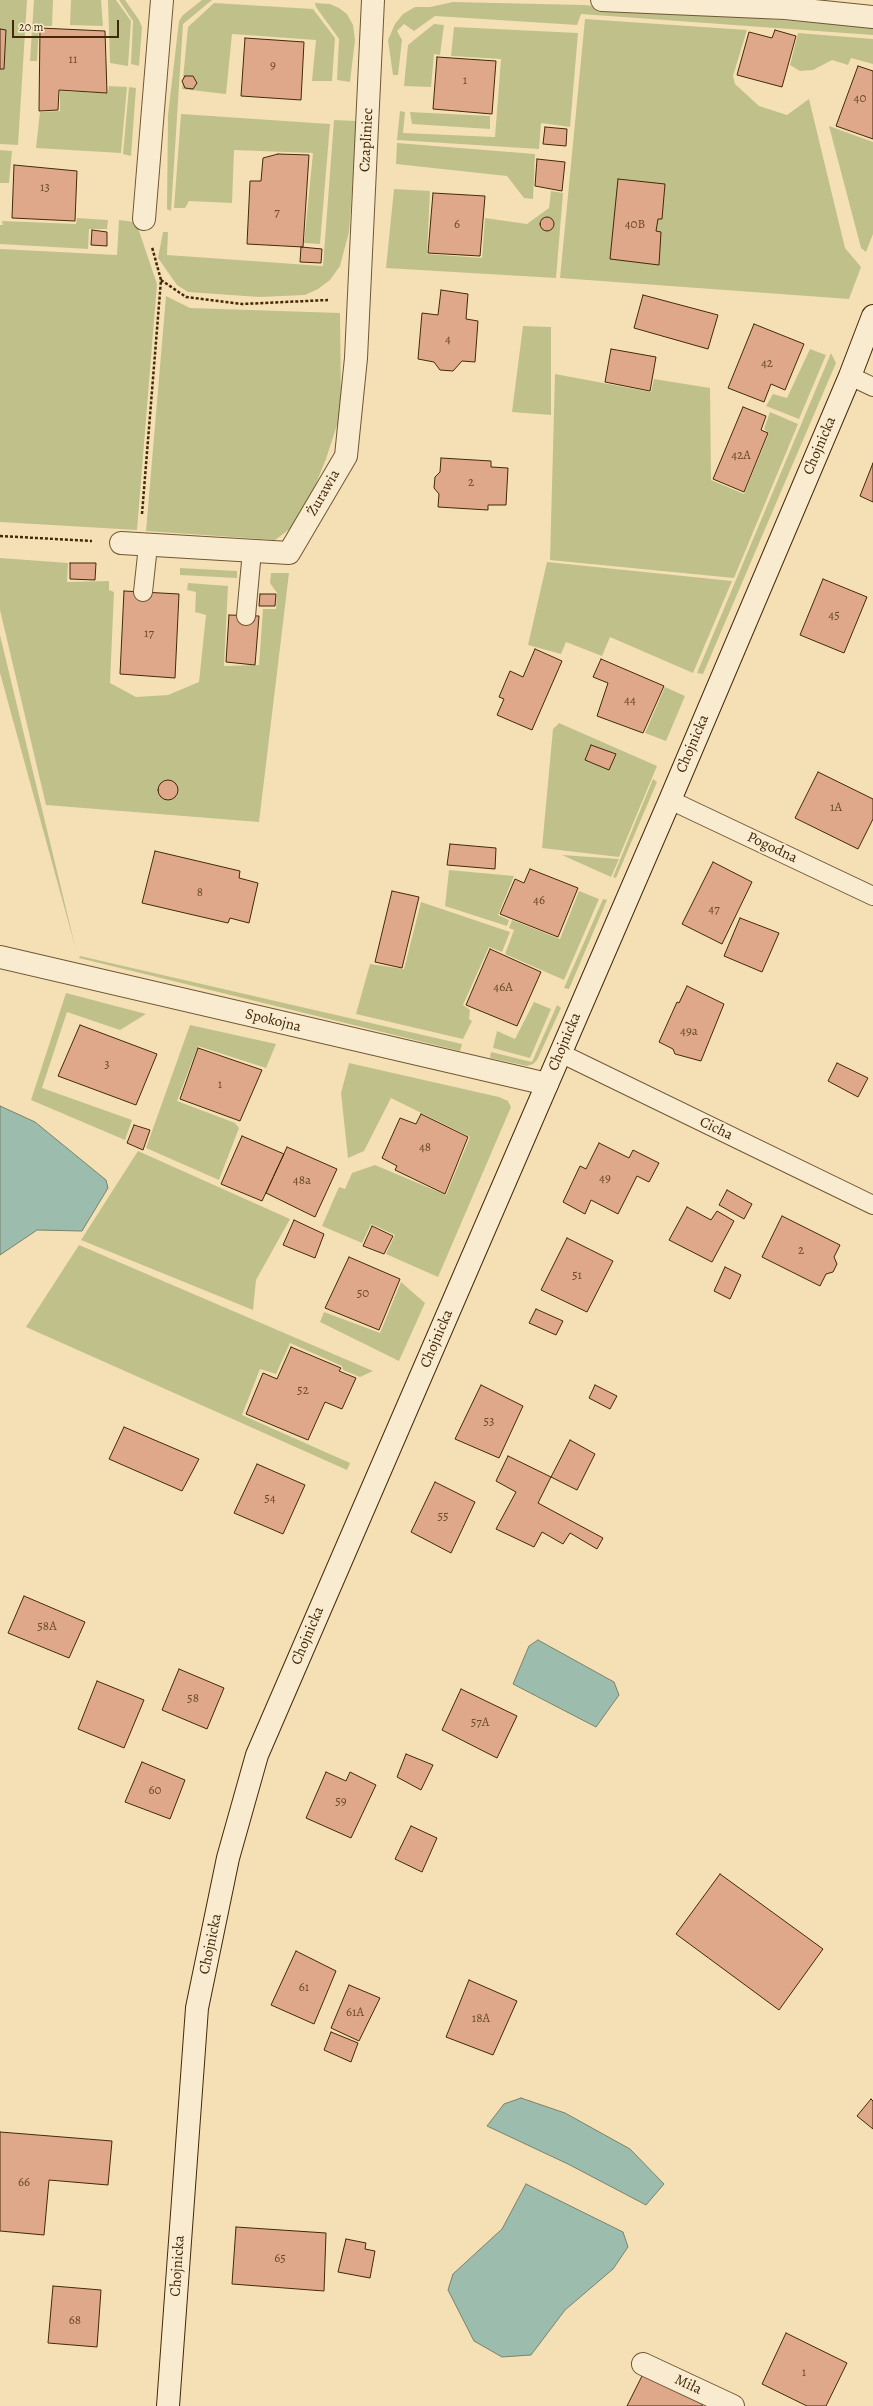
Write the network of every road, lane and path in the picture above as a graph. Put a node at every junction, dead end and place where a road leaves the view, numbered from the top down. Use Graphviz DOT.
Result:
graph roads {
  1 [pos="162,0"];
  2 [pos="373,0"];
  3 [pos="602,0"];
  4 [pos="873,17"];
  5 [pos="144,219"];
  6 [pos="361,280"];
  7 [pos="873,316"];
  8 [pos="850,376"];
  9 [pos="873,387"];
  10 [pos="0,536"];
  11 [pos="136,544"];
  12 [pos="252,551"];
  13 [pos="143,592"];
  14 [pos="246,616"];
  15 [pos="670,800"];
  16 [pos="873,896"];
  17 [pos="0,957"];
  18 [pos="560,1053"];
  19 [pos="547,1084"];
  20 [pos="873,1205"];
  21 [pos="643,2364"];
  22 [pos="168,2406"];
  23 [pos="733,2406"];
  1 -- 5 [label="street"];
  2 -- 6 [label="street, Czapliniec"];
  3 -- 4 [label="street"];
  6 -- 11 [label="path"];
  6 -- 12 [label="street, Żurawia"];
  7 -- 8 [label="street, Chojnicka"];
  8 -- 9 [label="lane"];
  8 -- 15 [label="street, Chojnicka"];
  10 -- 11 [label="path"];
  11 -- 12 [label="street, Żurawia"];
  11 -- 13 [label="lane"];
  12 -- 14 [label="lane"];
  15 -- 16 [label="lane, Pogodna"];
  15 -- 18 [label="street, Chojnicka"];
  17 -- 19 [label="street, Spokojna"];
  18 -- 19 [label="street, Chojnicka"];
  18 -- 20 [label="lane, Cicha"];
  19 -- 22 [label="street, Chojnicka"];
  21 -- 23 [label="street, Miła"];
}
